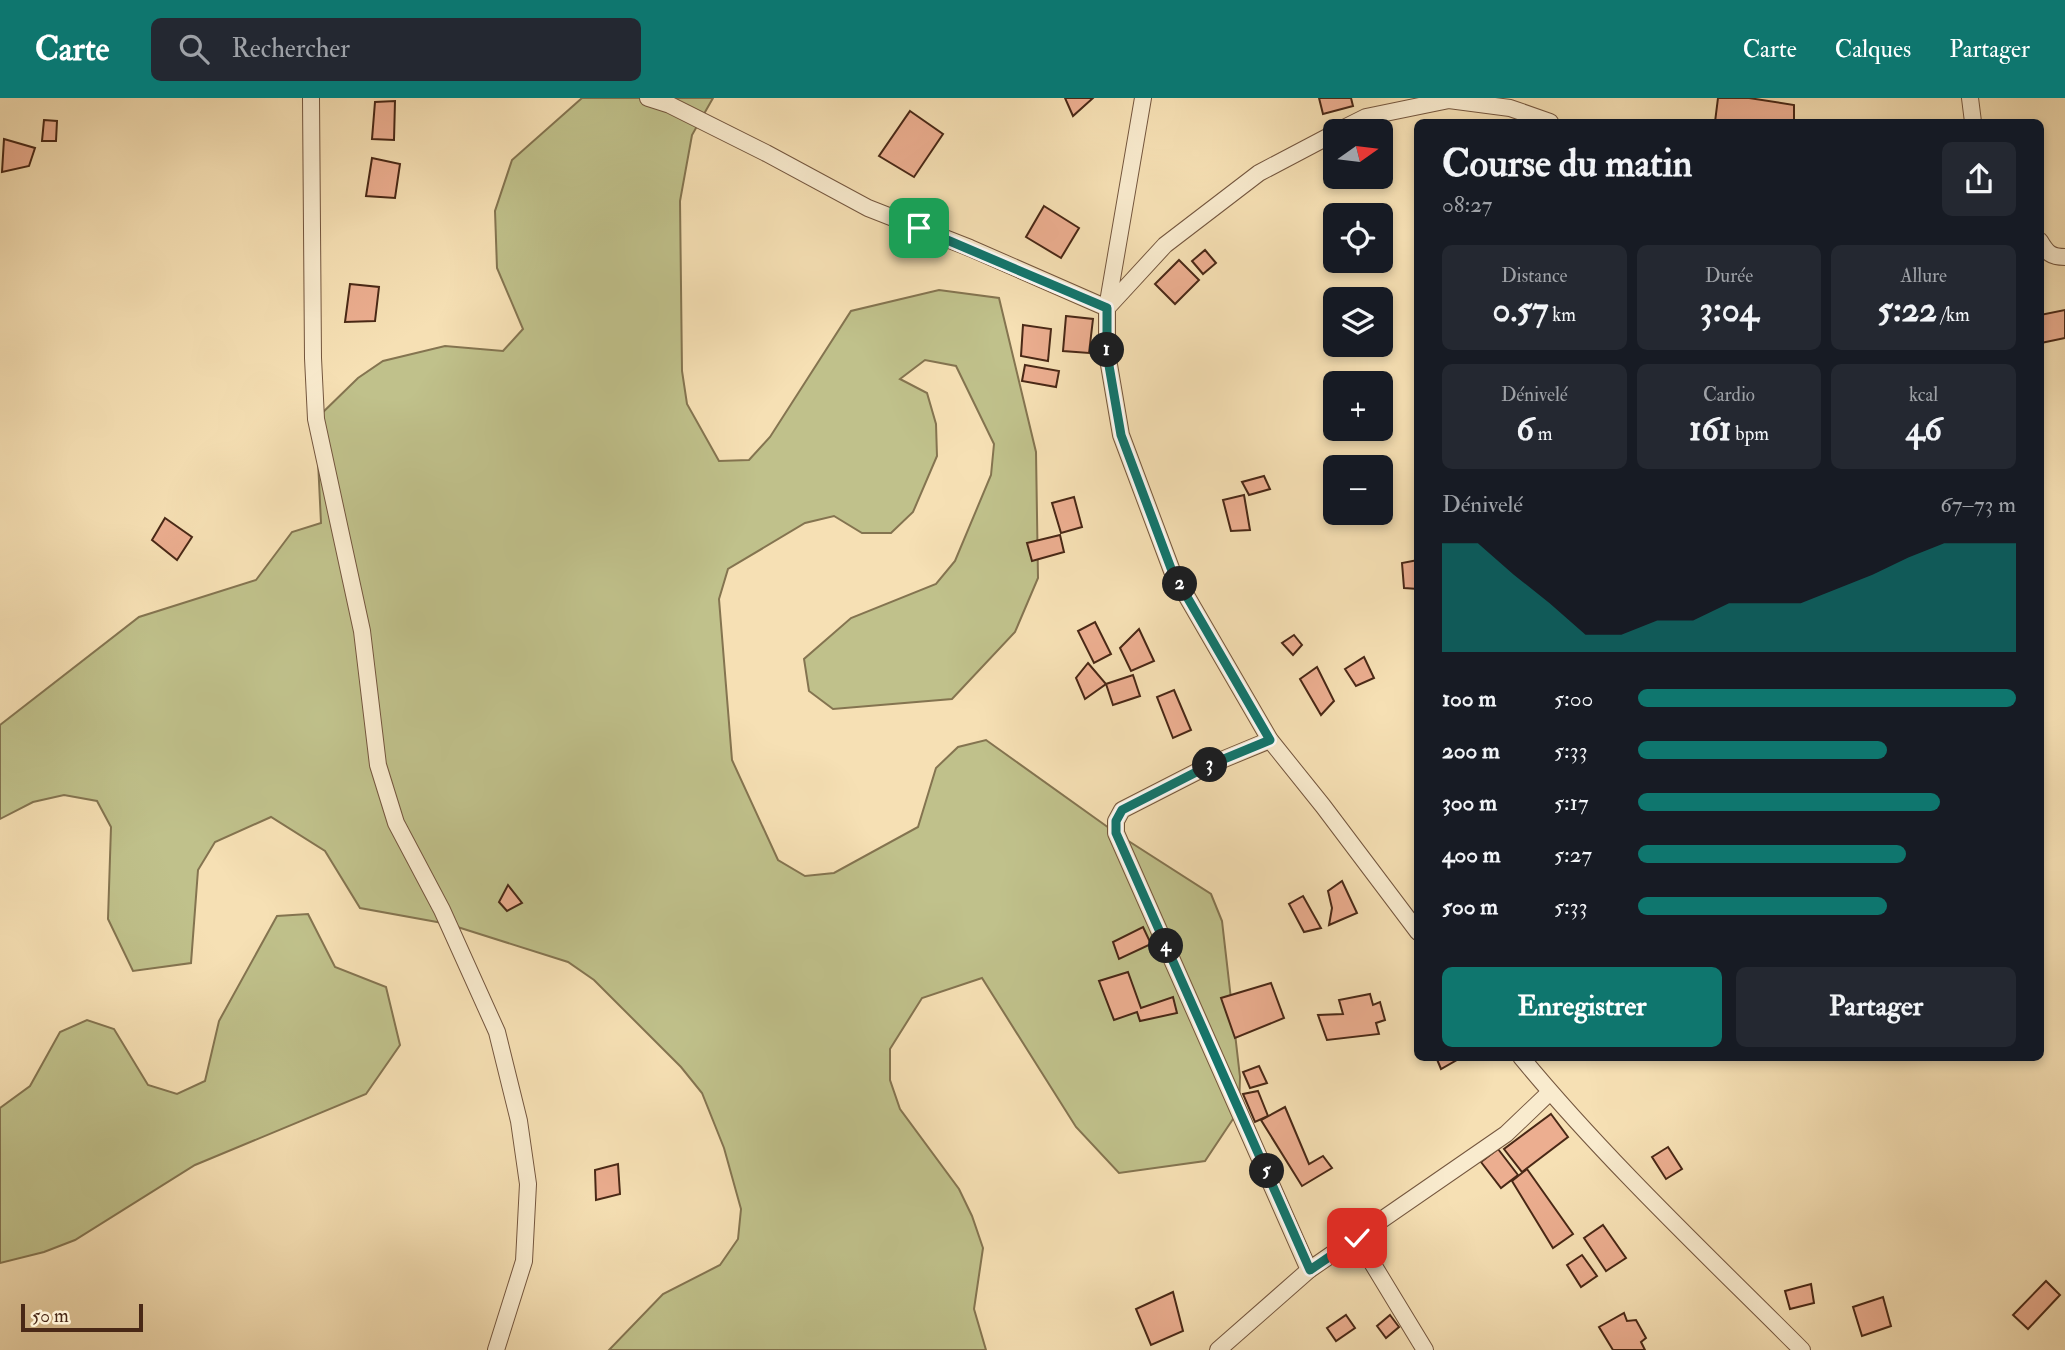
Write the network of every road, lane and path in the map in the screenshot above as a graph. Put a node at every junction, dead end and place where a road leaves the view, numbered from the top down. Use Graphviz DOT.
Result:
graph roads {
  1 [pos="311,98"];
  2 [pos="648,98"];
  3 [pos="1143,98"];
  4 [pos="1970,98"];
  5 [pos="1362,119"];
  6 [pos="1541,119"];
  7 [pos="1973,119"];
  8 [pos="1323,139"];
  9 [pos="2044,247"];
  10 [pos="2065,257"];
  11 [pos="1107,308"];
  12 [pos="1270,740"];
  13 [pos="1414,927"];
  14 [pos="1524,1061"];
  15 [pos="1550,1092"];
  16 [pos="1357,1238"];
  17 [pos="1310,1270"];
  18 [pos="496,1350"];
  19 [pos="1218,1350"];
  20 [pos="1425,1350"];
  21 [pos="1802,1350"];
  1 -- 18 [label="street"];
  2 -- 11 [label="street"];
  3 -- 11 [label="street"];
  4 -- 7 [label="street"];
  5 -- 6 [label="street"];
  8 -- 11 [label="street"];
  9 -- 10 [label="street"];
  11 -- 12 [label="street"];
  12 -- 13 [label="street"];
  12 -- 17 [label="street"];
  14 -- 15 [label="street"];
  15 -- 16 [label="street"];
  15 -- 21 [label="street"];
  16 -- 17 [label="street"];
  16 -- 20 [label="street"];
  17 -- 19 [label="street"];
}
